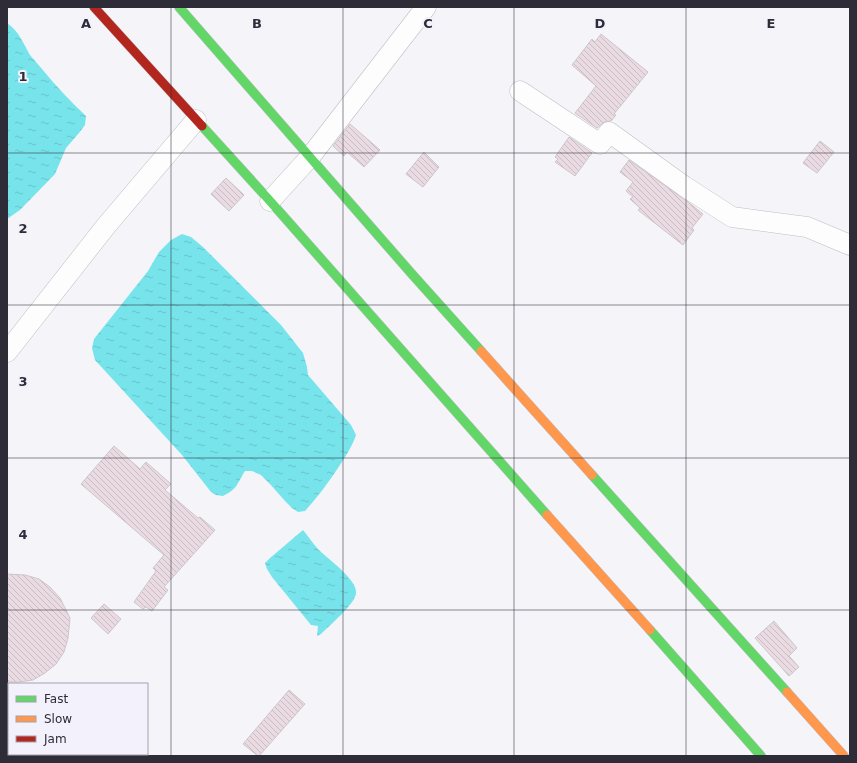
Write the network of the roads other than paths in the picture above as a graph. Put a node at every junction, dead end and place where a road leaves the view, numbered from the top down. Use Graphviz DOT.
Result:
graph roads {
  1 [pos="94,7"];
  2 [pos="179,7"];
  3 [pos="426,7"];
  4 [pos="520,91"];
  5 [pos="196,120"];
  6 [pos="310,157"];
  7 [pos="270,201"];
  8 [pos="850,245"];
  9 [pos="7,352"];
  10 [pos="761,756"];
  11 [pos="844,756"];
  1 -- 5 [label="street"];
  2 -- 6 [label="street"];
  3 -- 6 [label="street"];
  4 -- 8 [label="street"];
  5 -- 7 [label="street"];
  5 -- 9 [label="street"];
  6 -- 7 [label="street"];
  6 -- 11 [label="street"];
  7 -- 10 [label="street"];
}
